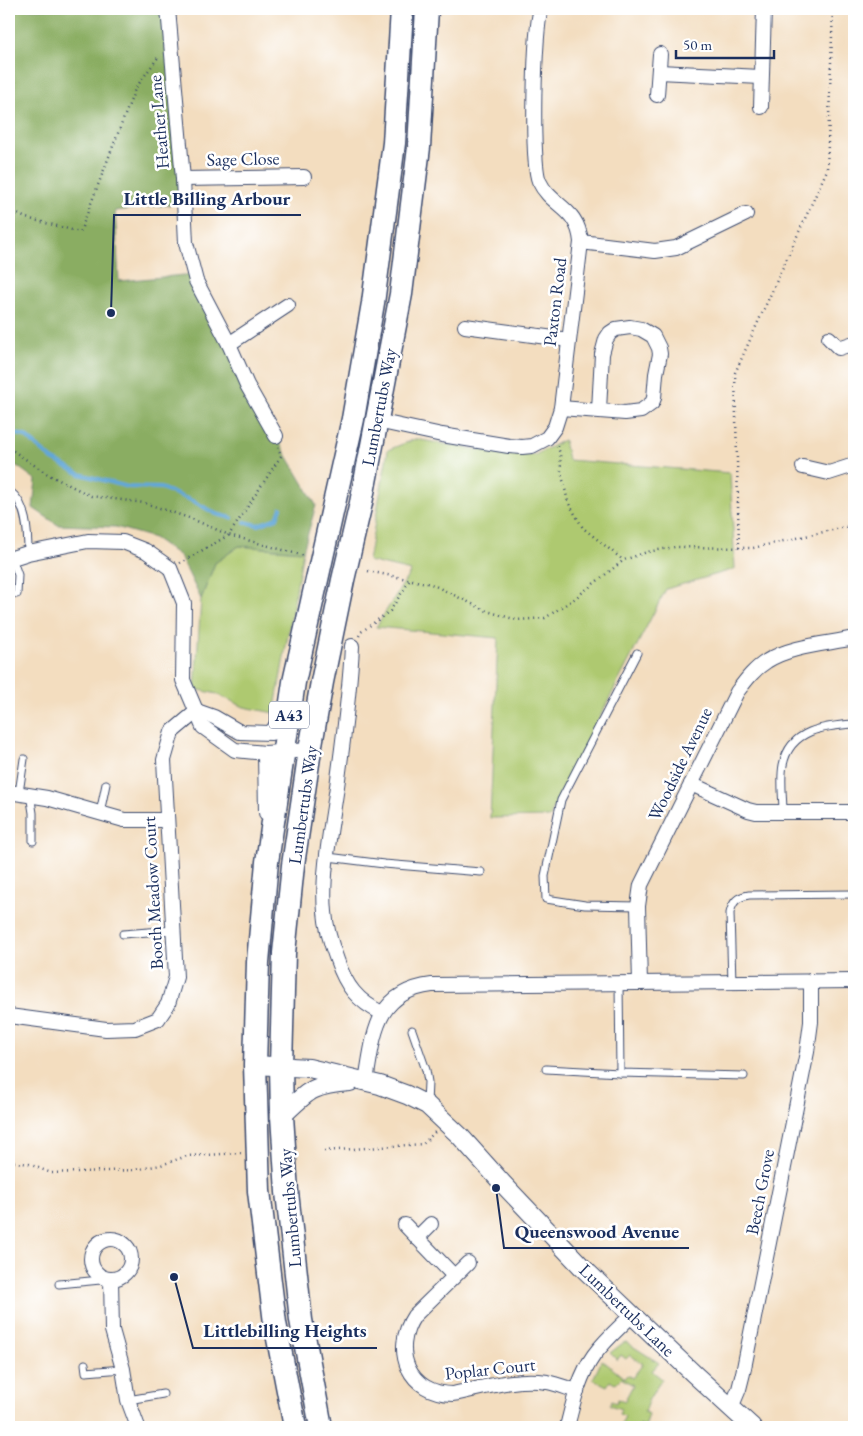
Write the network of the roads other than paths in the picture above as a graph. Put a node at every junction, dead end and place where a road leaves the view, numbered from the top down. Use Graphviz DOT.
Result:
graph roads {
  1 [pos="168,9"];
  2 [pos="402,9"];
  3 [pos="427,9"];
  4 [pos="541,9"];
  5 [pos="764,9"];
  6 [pos="660,54"];
  7 [pos="659,72"];
  8 [pos="761,77"];
  9 [pos="657,95"];
  10 [pos="761,107"];
  11 [pos="304,177"];
  12 [pos="183,180"];
  13 [pos="746,214"];
  14 [pos="581,242"];
  15 [pos="288,305"];
  16 [pos="466,326"];
  17 [pos="829,338"];
  18 [pos="569,340"];
  19 [pos="854,343"];
  20 [pos="230,344"];
  21 [pos="561,408"];
  22 [pos="599,410"];
  23 [pos="377,421"];
  24 [pos="276,436"];
  25 [pos="854,465"];
  26 [pos="803,466"];
  27 [pos="9,491"];
  28 [pos="28,553"];
  29 [pos="10,558"];
  30 [pos="17,594"];
  31 [pos="854,638"];
  32 [pos="352,646"];
  33 [pos="637,653"];
  34 [pos="294,682"];
  35 [pos="197,711"];
  36 [pos="854,724"];
  37 [pos="310,750"];
  38 [pos="274,753"];
  39 [pos="24,759"];
  40 [pos="106,784"];
  41 [pos="691,784"];
  42 [pos="19,793"];
  43 [pos="783,812"];
  44 [pos="854,812"];
  45 [pos="100,813"];
  46 [pos="167,820"];
  47 [pos="33,841"];
  48 [pos="328,857"];
  49 [pos="481,872"];
  50 [pos="854,894"];
  51 [pos="638,906"];
  52 [pos="174,930"];
  53 [pos="123,934"];
  54 [pos="811,981"];
  55 [pos="854,981"];
  56 [pos="732,982"];
  57 [pos="619,983"];
  58 [pos="640,983"];
  59 [pos="382,1013"];
  60 [pos="9,1016"];
  61 [pos="412,1030"];
  62 [pos="255,1065"];
  63 [pos="281,1066"];
  64 [pos="546,1070"];
  65 [pos="620,1073"];
  66 [pos="744,1076"];
  67 [pos="366,1081"];
  68 [pos="427,1105"];
  69 [pos="282,1116"];
  70 [pos="430,1224"];
  71 [pos="405,1225"];
  72 [pos="417,1238"];
  73 [pos="468,1263"];
  74 [pos="454,1276"];
  75 [pos="111,1279"];
  76 [pos="59,1284"];
  77 [pos="632,1315"];
  78 [pos="85,1364"];
  79 [pos="123,1369"];
  80 [pos="577,1391"];
  81 [pos="163,1394"];
  82 [pos="128,1400"];
  83 [pos="731,1408"];
  84 [pos="138,1427"];
  85 [pos="295,1427"];
  86 [pos="322,1427"];
  87 [pos="567,1427"];
  88 [pos="752,1427"];
  1 -- 12 [label="street, Heather Lane"];
  2 -- 34 [label="highway, Lumbertubs Way / A43"];
  3 -- 23 [label="highway, Lumbertubs Way / A43"];
  4 -- 14 [label="street, Paxton Road"];
  5 -- 8 [label="street"];
  6 -- 7 [label="street"];
  7 -- 8 [label="street"];
  7 -- 9 [label="street"];
  8 -- 10 [label="street"];
  11 -- 12 [label="street, Sage Close"];
  12 -- 20 [label="street, Heather Lane"];
  13 -- 14 [label="street"];
  14 -- 18 [label="street, Paxton Road"];
  15 -- 20 [label="street"];
  16 -- 18 [label="street"];
  17 -- 19 [label="street"];
  18 -- 21 [label="street, Paxton Road"];
  20 -- 24 [label="street, Heather Lane"];
  21 -- 22 [label="street"];
  21 -- 23 [label="street, Paxton Road"];
  22 -- 22 [label="street"];
  23 -- 37 [label="highway, Lumbertubs Way / A43"];
  25 -- 26 [label="street"];
  27 -- 28 [label="lane"];
  28 -- 29 [label="street"];
  28 -- 35 [label="street"];
  29 -- 30 [label="lane"];
  31 -- 41 [label="street, Woodside Avenue"];
  32 -- 48 [label="street, Lumbertubs Way"];
  33 -- 51 [label="lane"];
  34 -- 35 [label="street"];
  34 -- 38 [label="highway, Lumbertubs Way / A43"];
  35 -- 38 [label="street"];
  35 -- 46 [label="street, Booth Meadow Court"];
  36 -- 43 [label="lane"];
  37 -- 38 [label="street"];
  37 -- 63 [label="highway, Lumbertubs Way / A43"];
  38 -- 62 [label="highway, Lumbertubs Way / A43"];
  39 -- 42 [label="lane"];
  40 -- 45 [label="lane"];
  41 -- 43 [label="street"];
  41 -- 51 [label="street, Woodside Avenue"];
  42 -- 45 [label="street"];
  42 -- 47 [label="lane"];
  43 -- 44 [label="street"];
  45 -- 46 [label="street"];
  46 -- 52 [label="street, Booth Meadow Court"];
  48 -- 49 [label="lane"];
  48 -- 59 [label="street, Lumbertubs Way"];
  50 -- 56 [label="lane"];
  51 -- 58 [label="street, Woodside Avenue"];
  52 -- 53 [label="lane"];
  52 -- 60 [label="street, Booth Meadow Court"];
  54 -- 55 [label="street"];
  54 -- 56 [label="street"];
  54 -- 83 [label="street, Beech Grove"];
  56 -- 58 [label="street"];
  57 -- 58 [label="street"];
  57 -- 59 [label="street"];
  57 -- 65 [label="lane"];
  59 -- 67 [label="street"];
  61 -- 68 [label="lane"];
  62 -- 63 [label="street, Lumbertubs Lane"];
  62 -- 85 [label="highway, Lumbertubs Way / A43"];
  63 -- 67 [label="street, Lumbertubs Lane"];
  63 -- 69 [label="highway, Lumbertubs Way / A43"];
  64 -- 65 [label="lane"];
  65 -- 66 [label="lane"];
  67 -- 68 [label="street, Lumbertubs Lane"];
  67 -- 69 [label="street"];
  68 -- 77 [label="street, Lumbertubs Lane"];
  69 -- 86 [label="highway, Lumbertubs Way / A43"];
  70 -- 72 [label="street"];
  71 -- 72 [label="street"];
  72 -- 74 [label="street"];
  73 -- 74 [label="street, Poplar Court"];
  74 -- 80 [label="street, Poplar Court"];
  75 -- 76 [label="lane"];
  75 -- 79 [label="street"];
  77 -- 80 [label="street"];
  77 -- 83 [label="street, Lumbertubs Lane"];
  78 -- 79 [label="lane"];
  79 -- 82 [label="street"];
  80 -- 87 [label="street"];
  81 -- 82 [label="lane"];
  82 -- 84 [label="street"];
  83 -- 88 [label="street, Lumbertubs Lane"];
}
